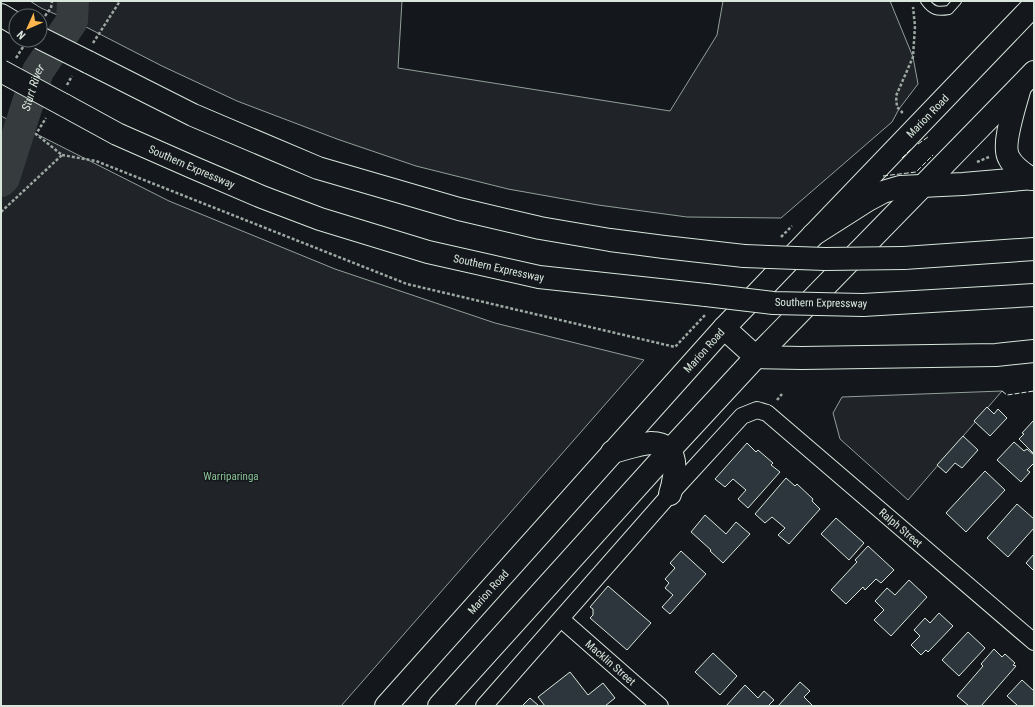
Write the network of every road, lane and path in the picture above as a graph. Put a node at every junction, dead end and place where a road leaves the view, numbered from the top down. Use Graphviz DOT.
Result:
graph roads {
  1 [pos="52,1"];
  2 [pos="912,1"];
  3 [pos="925,1"];
  4 [pos="957,1"];
  5 [pos="1034,5"];
  6 [pos="48,12"];
  7 [pos="48,42"];
  8 [pos="1,71"];
  9 [pos="1027,80"];
  10 [pos="897,117"];
  11 [pos="36,134"];
  12 [pos="62,155"];
  13 [pos="991,156"];
  14 [pos="976,162"];
  15 [pos="1033,178"];
  16 [pos="923,186"];
  17 [pos="1,212"];
  18 [pos="795,223"];
  19 [pos="813,235"];
  20 [pos="778,240"];
  21 [pos="1034,249"];
  22 [pos="1034,295"];
  23 [pos="707,304"];
  24 [pos="724,328"];
  25 [pos="1034,351"];
  26 [pos="756,357"];
  27 [pos="669,451"];
  28 [pos="612,452"];
  29 [pos="670,494"];
  30 [pos="561,619"];
  31 [pos="1034,642"];
  32 [pos="386,706"];
  33 [pos="439,706"];
  34 [pos="484,706"];
  35 [pos="660,706"];
  1 -- 6 [label="path"];
  2 -- 10 [label="path"];
  3 -- 4 [label="lane"];
  5 -- 19 [label="main road, Marion Road"];
  7 -- 21 [label="main road, bridge"];
  8 -- 23 [label="main road, Southern Expressway, bridge"];
  9 -- 15 [label="main road"];
  9 -- 16 [label="main road"];
  11 -- 12 [label="path"];
  12 -- 17 [label="path"];
  12 -- 23 [label="path"];
  13 -- 14 [label="path"];
  15 -- 16 [label="main road"];
  16 -- 19 [label="main road"];
  16 -- 26 [label="main road"];
  18 -- 20 [label="path"];
  19 -- 24 [label="main road, Marion Road"];
  22 -- 23 [label="main road, Southern Expressway, bridge"];
  24 -- 26 [label="main road"];
  24 -- 28 [label="main road, Marion Road"];
  25 -- 26 [label="main road"];
  26 -- 27 [label="main road"];
  27 -- 28 [label="main road"];
  27 -- 29 [label="main road"];
  27 -- 33 [label="main road"];
  28 -- 32 [label="main road, Marion Road"];
  29 -- 30 [label="street"];
  29 -- 31 [label="street, Ralph Street"];
  30 -- 34 [label="street"];
  30 -- 35 [label="street, Macklin Street"];
}
